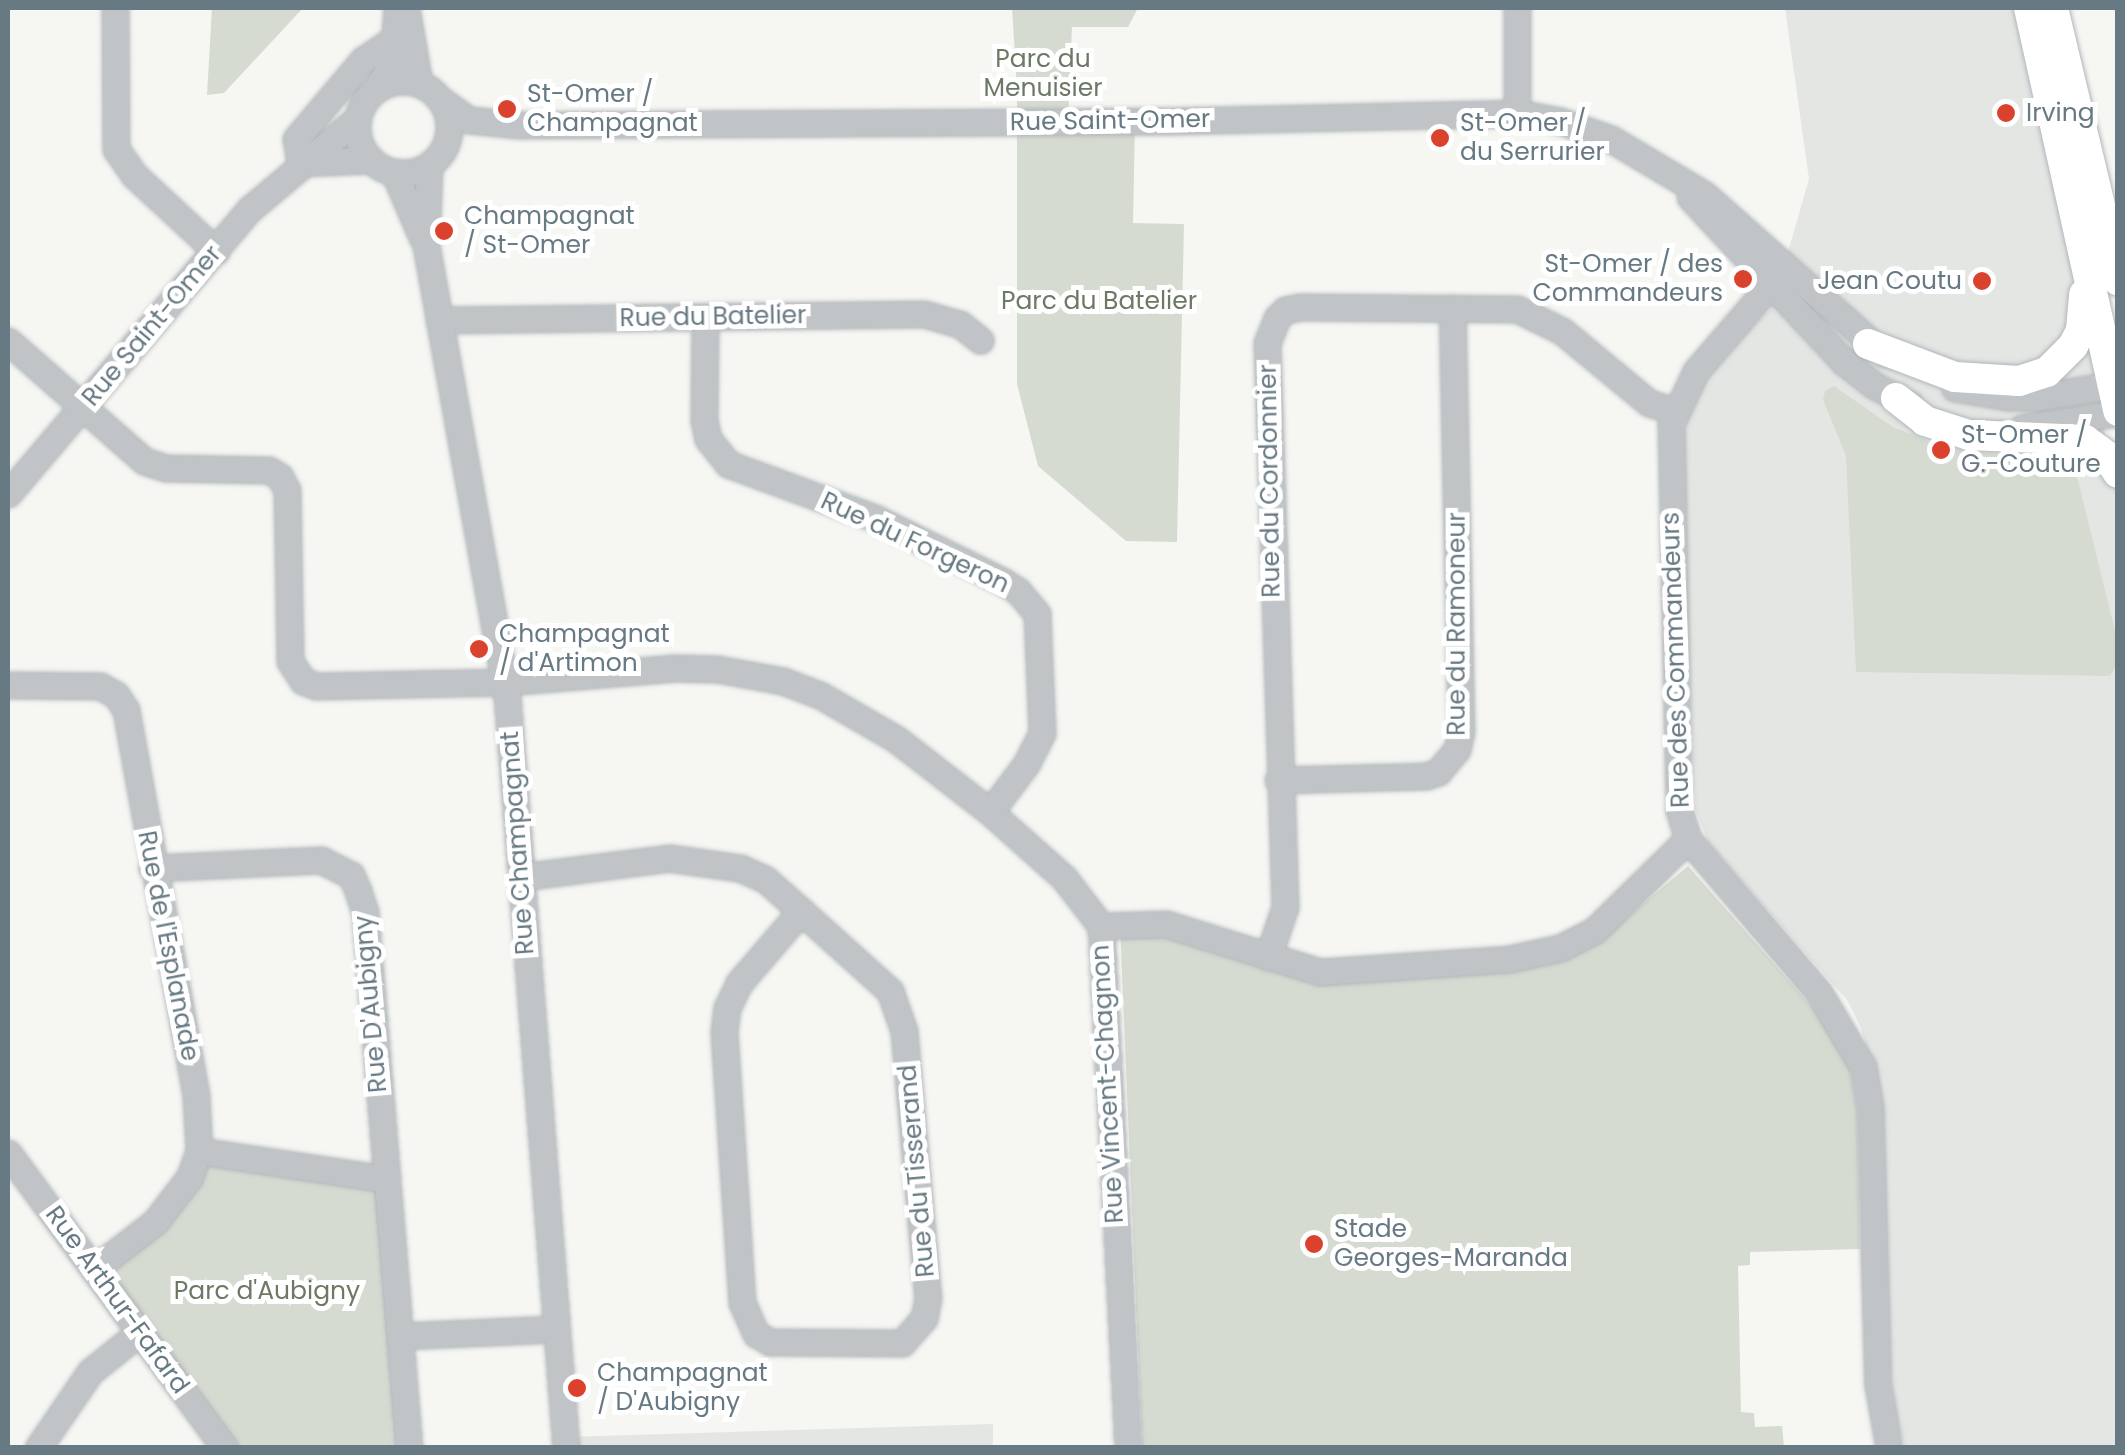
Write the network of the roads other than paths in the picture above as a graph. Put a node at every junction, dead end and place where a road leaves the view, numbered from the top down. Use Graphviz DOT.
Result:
graph roads {
  1 [pos="115,8"];
  2 [pos="396,8"];
  3 [pos="406,8"];
  4 [pos="1517,8"];
  5 [pos="2029,8"];
  6 [pos="2053,8"];
  7 [pos="393,40"];
  8 [pos="419,83"];
  9 [pos="378,88"];
  10 [pos="440,100"];
  11 [pos="1518,113"];
  12 [pos="357,119"];
  13 [pos="520,124"];
  14 [pos="447,141"];
  15 [pos="370,160"];
  16 [pos="300,162"];
  17 [pos="429,164"];
  18 [pos="394,172"];
  19 [pos="2078,237"];
  20 [pos="426,245"];
  21 [pos="216,252"];
  22 [pos="1777,277"];
  23 [pos="2118,280"];
  24 [pos="1452,308"];
  25 [pos="705,318"];
  26 [pos="439,320"];
  27 [pos="980,340"];
  28 [pos="8,341"];
  29 [pos="1868,344"];
  30 [pos="1896,398"];
  31 [pos="2116,398"];
  32 [pos="84,407"];
  33 [pos="1675,411"];
  34 [pos="2118,473"];
  35 [pos="8,494"];
  36 [pos="505,682"];
  37 [pos="8,685"];
  38 [pos="1278,780"];
  39 [pos="990,812"];
  40 [pos="1688,839"];
  41 [pos="152,868"];
  42 [pos="521,877"];
  43 [pos="802,910"];
  44 [pos="1100,926"];
  45 [pos="1268,958"];
  46 [pos="199,1151"];
  47 [pos="8,1153"];
  48 [pos="386,1179"];
  49 [pos="94,1269"];
  50 [pos="554,1329"];
  51 [pos="140,1332"];
  52 [pos="402,1336"];
  53 [pos="38,1447"];
  54 [pos="225,1448"];
  55 [pos="409,1448"];
  56 [pos="566,1448"];
  57 [pos="1128,1448"];
  58 [pos="1889,1448"];
  1 -- 21 [label="street"];
  2 -- 7 [label="street"];
  3 -- 8 [label="street"];
  4 -- 11 [label="street"];
  5 -- 19 [label="main road"];
  6 -- 23 [label="main road"];
  7 -- 9 [label="street"];
  7 -- 16 [label="street, Rue Saint-Omer"];
  8 -- 9 [label="street"];
  8 -- 10 [label="street"];
  9 -- 12 [label="street"];
  10 -- 13 [label="street, Rue Saint-Omer"];
  10 -- 14 [label="street"];
  11 -- 13 [label="street, Rue Saint-Omer"];
  11 -- 22 [label="street, Rue Saint-Omer"];
  12 -- 15 [label="street"];
  12 -- 16 [label="street, Rue Saint-Omer"];
  13 -- 14 [label="street, Rue Saint-Omer"];
  14 -- 17 [label="street"];
  15 -- 16 [label="street"];
  15 -- 18 [label="street"];
  16 -- 21 [label="street, Rue Saint-Omer"];
  17 -- 18 [label="street"];
  17 -- 20 [label="street, Rue Champagnat"];
  18 -- 20 [label="street, Rue Champagnat"];
  19 -- 29 [label="main road"];
  19 -- 31 [label="main road"];
  20 -- 26 [label="street, Rue Champagnat"];
  21 -- 32 [label="street, Rue Saint-Omer"];
  22 -- 29 [label="street, Rue Saint-Omer"];
  22 -- 30 [label="street, Rue Saint-Omer"];
  22 -- 33 [label="street, Rue des Commandeurs"];
  24 -- 33 [label="street, Rue du Cordonnier"];
  24 -- 38 [label="street, Rue du Ramoneur"];
  24 -- 38 [label="street, Rue du Cordonnier"];
  25 -- 26 [label="street, Rue du Batelier"];
  25 -- 27 [label="street, Rue du Batelier"];
  25 -- 39 [label="street, Rue du Forgeron"];
  26 -- 36 [label="street, Rue Champagnat"];
  28 -- 32 [label="street"];
  29 -- 31 [label="street, Rue Saint-Omer"];
  30 -- 31 [label="street, Rue Saint-Omer"];
  30 -- 34 [label="main road"];
  32 -- 35 [label="street, Rue Saint-Omer"];
  32 -- 36 [label="street, Rue Vincent-Chagnon"];
  33 -- 40 [label="street, Rue des Commandeurs"];
  36 -- 39 [label="street, Rue Vincent-Chagnon"];
  36 -- 42 [label="street, Rue Champagnat"];
  37 -- 41 [label="street, Rue de l'Esplanade"];
  38 -- 45 [label="street, Rue du Cordonnier"];
  39 -- 44 [label="street, Rue Vincent-Chagnon"];
  40 -- 45 [label="street"];
  40 -- 58 [label="street, Rue des Commandeurs"];
  41 -- 46 [label="street, Rue de l'Esplanade"];
  41 -- 48 [label="street, Rue D'Aubigny"];
  42 -- 43 [label="street, Rue du Tisserand"];
  42 -- 50 [label="street, Rue Champagnat"];
  43 -- 43 [label="street, Rue du Tisserand"];
  44 -- 45 [label="street"];
  44 -- 57 [label="street, Rue Vincent-Chagnon"];
  46 -- 48 [label="street"];
  46 -- 49 [label="street"];
  47 -- 49 [label="street, Rue Arthur-Fafard"];
  48 -- 52 [label="street, Rue D'Aubigny"];
  49 -- 51 [label="street, Rue Arthur-Fafard"];
  50 -- 52 [label="street"];
  50 -- 56 [label="street, Rue Champagnat"];
  51 -- 53 [label="street"];
  51 -- 54 [label="street, Rue Arthur-Fafard"];
  52 -- 55 [label="street, Rue D'Aubigny"];
}
